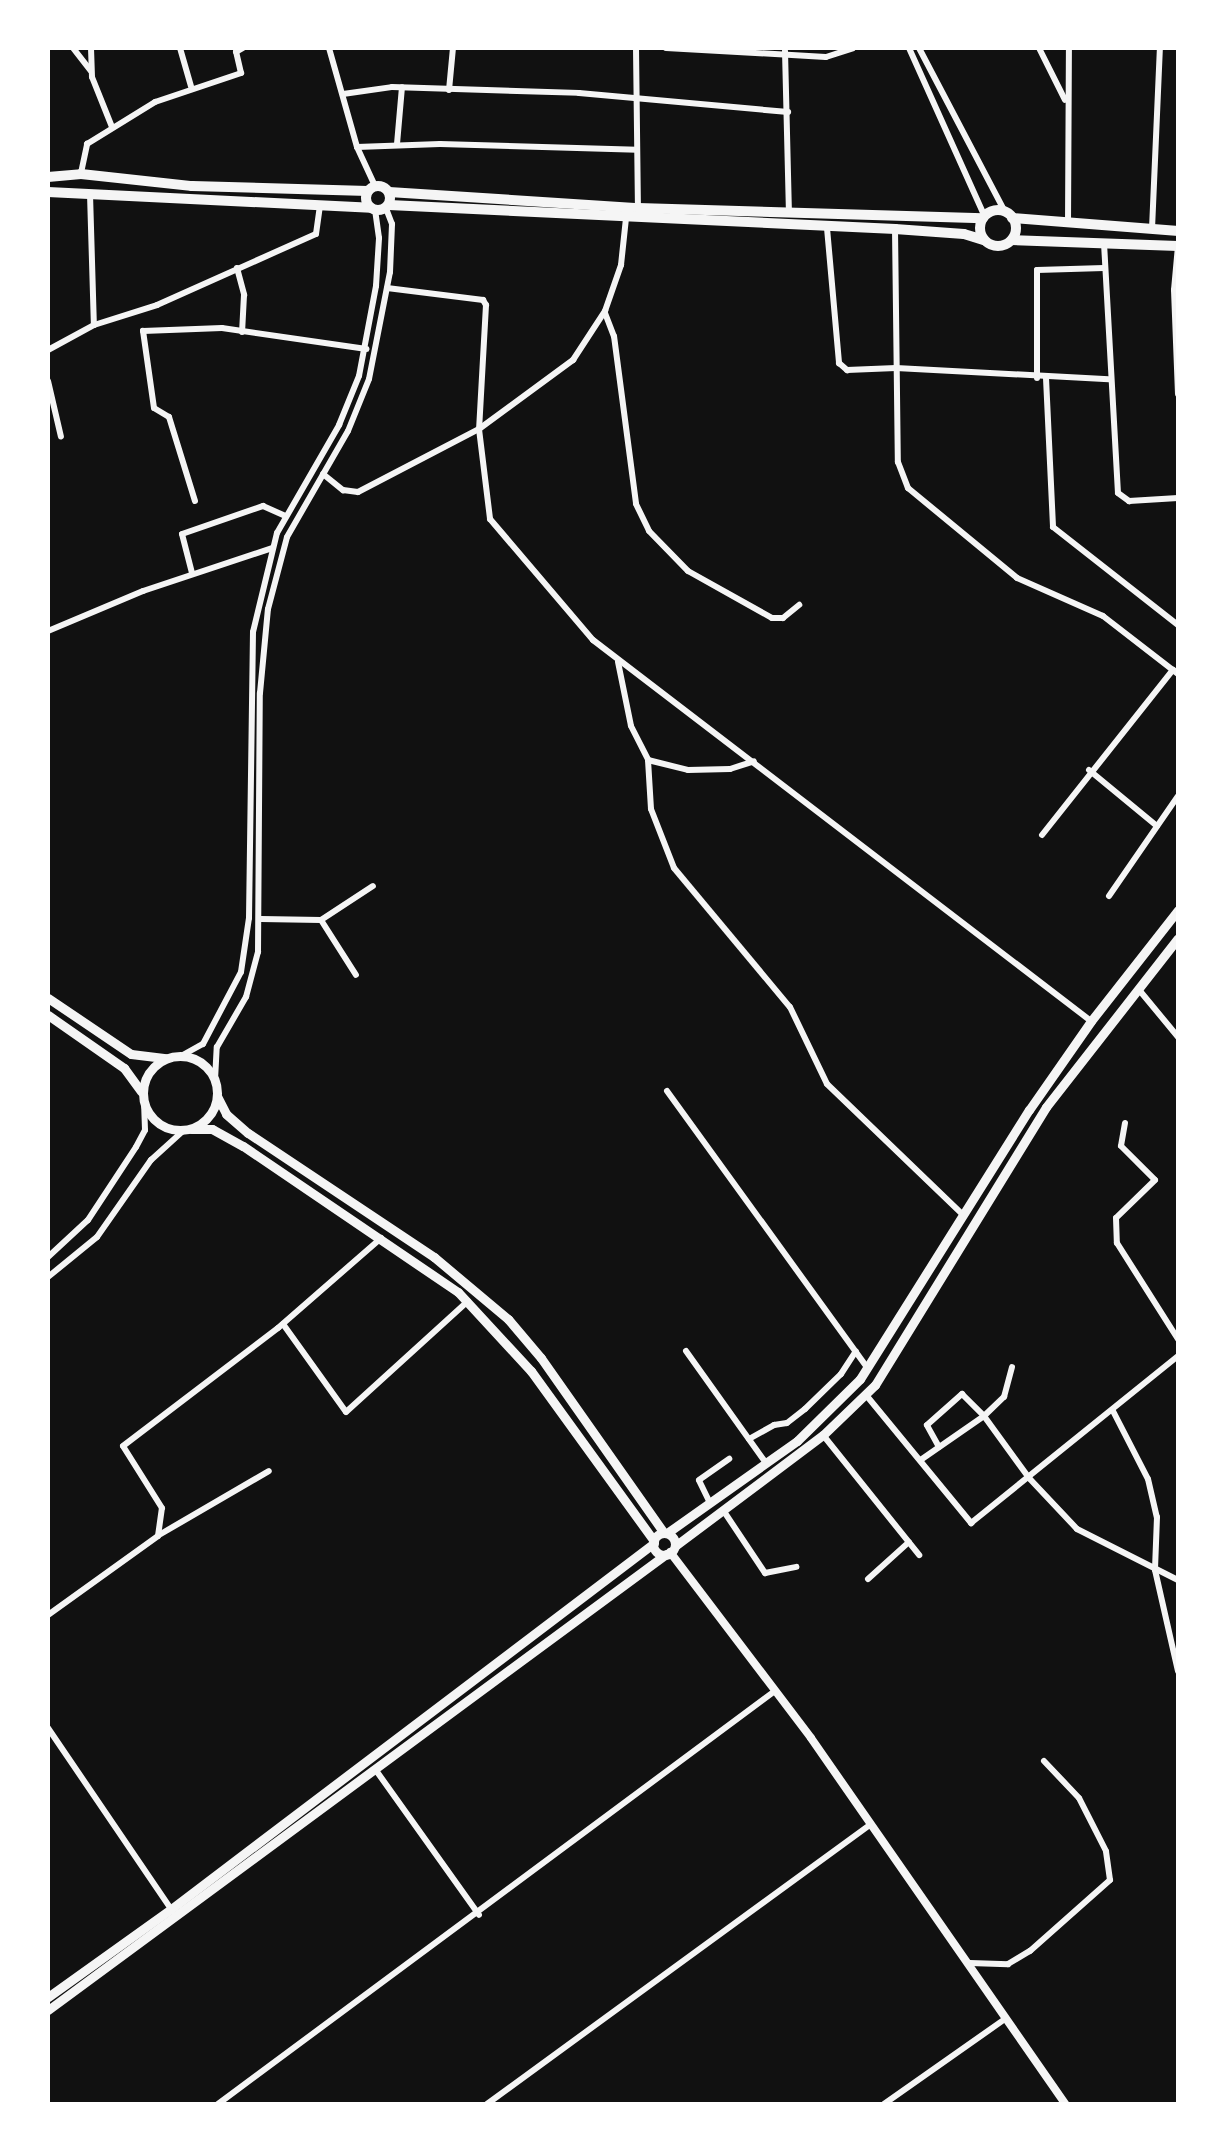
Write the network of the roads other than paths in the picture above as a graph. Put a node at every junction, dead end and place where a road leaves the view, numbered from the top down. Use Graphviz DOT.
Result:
graph roads {
  1 [pos="74,48"];
  2 [pos="92,48"];
  3 [pos="180,48"];
  4 [pos="242,48"];
  5 [pos="329,48"];
  6 [pos="453,48"];
  7 [pos="636,48"];
  8 [pos="666,48"];
  9 [pos="852,48"];
  10 [pos="908,48"];
  11 [pos="918,48"];
  12 [pos="1039,48"];
  13 [pos="1070,48"];
  14 [pos="1160,48"];
  15 [pos="785,50"];
  16 [pos="92,72"];
  17 [pos="192,86"];
  18 [pos="402,87"];
  19 [pos="449,90"];
  20 [pos="344,94"];
  21 [pos="636,100"];
  22 [pos="1066,102"];
  23 [pos="788,112"];
  24 [pos="112,127"];
  25 [pos="398,144"];
  26 [pos="357,147"];
  27 [pos="638,150"];
  28 [pos="81,174"];
  29 [pos="48,177"];
  30 [pos="372,188"];
  31 [pos="48,192"];
  32 [pos="90,194"];
  33 [pos="320,204"];
  34 [pos="382,205"];
  35 [pos="638,208"];
  36 [pos="789,214"];
  37 [pos="1009,215"];
  38 [pos="626,218"];
  39 [pos="984,218"];
  40 [pos="1068,225"];
  41 [pos="828,228"];
  42 [pos="895,230"];
  43 [pos="1152,230"];
  44 [pos="1178,231"];
  45 [pos="984,240"];
  46 [pos="1012,240"];
  47 [pos="1104,243"];
  48 [pos="1178,246"];
  49 [pos="237,268"];
  50 [pos="1104,268"];
  51 [pos="387,288"];
  52 [pos="605,312"];
  53 [pos="94,325"];
  54 [pos="242,332"];
  55 [pos="366,349"];
  56 [pos="48,350"];
  57 [pos="896,368"];
  58 [pos="1041,378"];
  59 [pos="1109,379"];
  60 [pos="48,381"];
  61 [pos="1178,382"];
  62 [pos="1178,394"];
  63 [pos="479,429"];
  64 [pos="61,437"];
  65 [pos="323,474"];
  66 [pos="1178,498"];
  67 [pos="194,501"];
  68 [pos="285,516"];
  69 [pos="273,548"];
  70 [pos="192,573"];
  71 [pos="799,605"];
  72 [pos="1178,625"];
  73 [pos="48,631"];
  74 [pos="618,660"];
  75 [pos="1176,672"];
  76 [pos="648,760"];
  77 [pos="754,760"];
  78 [pos="1089,770"];
  79 [pos="1178,796"];
  80 [pos="1157,826"];
  81 [pos="1042,835"];
  82 [pos="373,886"];
  83 [pos="1109,896"];
  84 [pos="1178,910"];
  85 [pos="261,919"];
  86 [pos="320,920"];
  87 [pos="1178,938"];
  88 [pos="356,975"];
  89 [pos="1140,991"];
  90 [pos="48,998"];
  91 [pos="48,1015"];
  92 [pos="1091,1021"];
  93 [pos="1178,1037"];
  94 [pos="177,1056"];
  95 [pos="215,1080"];
  96 [pos="667,1091"];
  97 [pos="217,1096"];
  98 [pos="144,1099"];
  99 [pos="1125,1123"];
  100 [pos="187,1130"];
  101 [pos="962,1214"];
  102 [pos="382,1238"];
  103 [pos="48,1257"];
  104 [pos="48,1277"];
  105 [pos="468,1301"];
  106 [pos="283,1324"];
  107 [pos="1178,1339"];
  108 [pos="856,1351"];
  109 [pos="686,1352"];
  110 [pos="1178,1356"];
  111 [pos="867,1367"];
  112 [pos="1012,1367"];
  113 [pos="866,1395"];
  114 [pos="1112,1411"];
  115 [pos="984,1416"];
  116 [pos="823,1435"];
  117 [pos="749,1440"];
  118 [pos="939,1447"];
  119 [pos="729,1459"];
  120 [pos="922,1459"];
  121 [pos="766,1464"];
  122 [pos="269,1472"];
  123 [pos="1029,1478"];
  124 [pos="710,1503"];
  125 [pos="723,1510"];
  126 [pos="666,1533"];
  127 [pos="158,1536"];
  128 [pos="654,1542"];
  129 [pos="909,1542"];
  130 [pos="670,1551"];
  131 [pos="919,1555"];
  132 [pos="796,1568"];
  133 [pos="1155,1570"];
  134 [pos="868,1579"];
  135 [pos="1178,1580"];
  136 [pos="48,1615"];
  137 [pos="1178,1672"];
  138 [pos="775,1691"];
  139 [pos="48,1728"];
  140 [pos="1044,1761"];
  141 [pos="373,1767"];
  142 [pos="869,1826"];
  143 [pos="171,1909"];
  144 [pos="479,1915"];
  145 [pos="970,1964"];
  146 [pos="48,1996"];
  147 [pos="48,2010"];
  148 [pos="1005,2018"];
  149 [pos="218,2104"];
  150 [pos="486,2104"];
  151 [pos="884,2104"];
  152 [pos="1065,2104"];
  1 -- 16 [label="street"];
  2 -- 16 [label="street"];
  3 -- 17 [label="street"];
  4 -- 17 [label="street"];
  5 -- 20 [label="street"];
  6 -- 19 [label="street"];
  7 -- 21 [label="street"];
  8 -- 15 [label="street"];
  9 -- 15 [label="street"];
  10 -- 39 [label="street"];
  11 -- 37 [label="street"];
  12 -- 22 [label="street"];
  13 -- 22 [label="street"];
  14 -- 43 [label="street"];
  15 -- 23 [label="street"];
  16 -- 24 [label="street"];
  17 -- 24 [label="street"];
  18 -- 19 [label="street"];
  18 -- 20 [label="street"];
  18 -- 25 [label="street"];
  19 -- 21 [label="street"];
  20 -- 26 [label="street"];
  21 -- 23 [label="street"];
  21 -- 27 [label="street"];
  22 -- 40 [label="street"];
  23 -- 36 [label="street"];
  24 -- 28 [label="street"];
  25 -- 26 [label="street"];
  25 -- 27 [label="street"];
  26 -- 30 [label="street"];
  27 -- 35 [label="street"];
  28 -- 29 [label="highway"];
  28 -- 30 [label="highway"];
  30 -- 34 [label="highway"];
  30 -- 34 [label="highway"];
  31 -- 32 [label="highway"];
  32 -- 33 [label="highway"];
  32 -- 53 [label="street"];
  33 -- 34 [label="highway"];
  33 -- 49 [label="street"];
  34 -- 35 [label="highway"];
  34 -- 38 [label="highway"];
  34 -- 51 [label="street"];
  34 -- 55 [label="street"];
  35 -- 36 [label="highway"];
  36 -- 39 [label="highway"];
  37 -- 39 [label="highway"];
  37 -- 40 [label="highway"];
  37 -- 46 [label="highway"];
  38 -- 41 [label="highway"];
  38 -- 52 [label="street"];
  39 -- 45 [label="highway"];
  40 -- 43 [label="highway"];
  41 -- 42 [label="highway"];
  41 -- 57 [label="street"];
  42 -- 45 [label="highway"];
  42 -- 57 [label="street"];
  43 -- 44 [label="highway"];
  45 -- 46 [label="highway"];
  46 -- 47 [label="highway"];
  47 -- 48 [label="highway"];
  47 -- 50 [label="street"];
  48 -- 61 [label="street"];
  49 -- 53 [label="street"];
  49 -- 54 [label="street"];
  50 -- 58 [label="street"];
  50 -- 59 [label="street"];
  51 -- 63 [label="street"];
  51 -- 65 [label="street"];
  52 -- 63 [label="street"];
  52 -- 71 [label="street"];
  53 -- 56 [label="street"];
  54 -- 55 [label="street"];
  54 -- 67 [label="street"];
  55 -- 68 [label="street"];
  57 -- 58 [label="street"];
  57 -- 75 [label="street"];
  58 -- 59 [label="street"];
  58 -- 72 [label="street"];
  59 -- 66 [label="street"];
  60 -- 64 [label="street"];
  61 -- 62 [label="street"];
  63 -- 65 [label="street"];
  63 -- 74 [label="street"];
  65 -- 85 [label="street"];
  68 -- 69 [label="street"];
  68 -- 70 [label="street"];
  69 -- 70 [label="street"];
  69 -- 94 [label="street"];
  70 -- 73 [label="street"];
  74 -- 76 [label="street"];
  74 -- 77 [label="street"];
  75 -- 78 [label="street"];
  76 -- 77 [label="street"];
  76 -- 101 [label="street"];
  77 -- 92 [label="street"];
  78 -- 80 [label="street"];
  78 -- 81 [label="street"];
  79 -- 80 [label="street"];
  80 -- 83 [label="street"];
  82 -- 86 [label="street"];
  84 -- 92 [label="main road"];
  85 -- 86 [label="street"];
  85 -- 95 [label="street"];
  86 -- 88 [label="street"];
  87 -- 89 [label="main road"];
  89 -- 93 [label="street"];
  89 -- 113 [label="main road"];
  90 -- 94 [label="main road"];
  91 -- 98 [label="main road"];
  92 -- 101 [label="main road"];
  94 -- 95 [label="main road"];
  94 -- 98 [label="main road"];
  95 -- 97 [label="main road"];
  96 -- 108 [label="street"];
  97 -- 100 [label="main road"];
  97 -- 126 [label="main road"];
  98 -- 100 [label="main road"];
  98 -- 103 [label="street"];
  99 -- 107 [label="street"];
  100 -- 102 [label="main road"];
  100 -- 104 [label="street"];
  101 -- 111 [label="main road"];
  102 -- 105 [label="main road"];
  102 -- 106 [label="street"];
  105 -- 106 [label="street"];
  105 -- 128 [label="main road"];
  106 -- 127 [label="street"];
  108 -- 111 [label="street"];
  108 -- 117 [label="street"];
  109 -- 117 [label="street"];
  110 -- 114 [label="street"];
  111 -- 121 [label="main road"];
  112 -- 115 [label="street"];
  113 -- 116 [label="main road"];
  113 -- 120 [label="street"];
  114 -- 123 [label="street"];
  114 -- 133 [label="street"];
  115 -- 118 [label="street"];
  115 -- 118 [label="street"];
  115 -- 123 [label="street"];
  116 -- 125 [label="main road"];
  116 -- 129 [label="street"];
  117 -- 121 [label="street"];
  118 -- 120 [label="street"];
  119 -- 124 [label="street"];
  120 -- 123 [label="street"];
  121 -- 124 [label="main road"];
  122 -- 127 [label="street"];
  123 -- 133 [label="street"];
  124 -- 126 [label="main road"];
  125 -- 130 [label="main road"];
  125 -- 132 [label="street"];
  126 -- 128 [label="main road"];
  126 -- 130 [label="main road"];
  127 -- 136 [label="street"];
  128 -- 130 [label="main road"];
  128 -- 143 [label="main road"];
  129 -- 131 [label="street"];
  129 -- 134 [label="street"];
  130 -- 138 [label="street"];
  130 -- 141 [label="main road"];
  133 -- 135 [label="street"];
  133 -- 137 [label="street"];
  138 -- 142 [label="street"];
  138 -- 144 [label="street"];
  139 -- 143 [label="street"];
  140 -- 145 [label="street"];
  141 -- 144 [label="street"];
  141 -- 147 [label="main road"];
  142 -- 145 [label="street"];
  142 -- 150 [label="street"];
  143 -- 146 [label="main road"];
  144 -- 149 [label="street"];
  145 -- 148 [label="street"];
  148 -- 151 [label="street"];
  148 -- 152 [label="street"];
}
